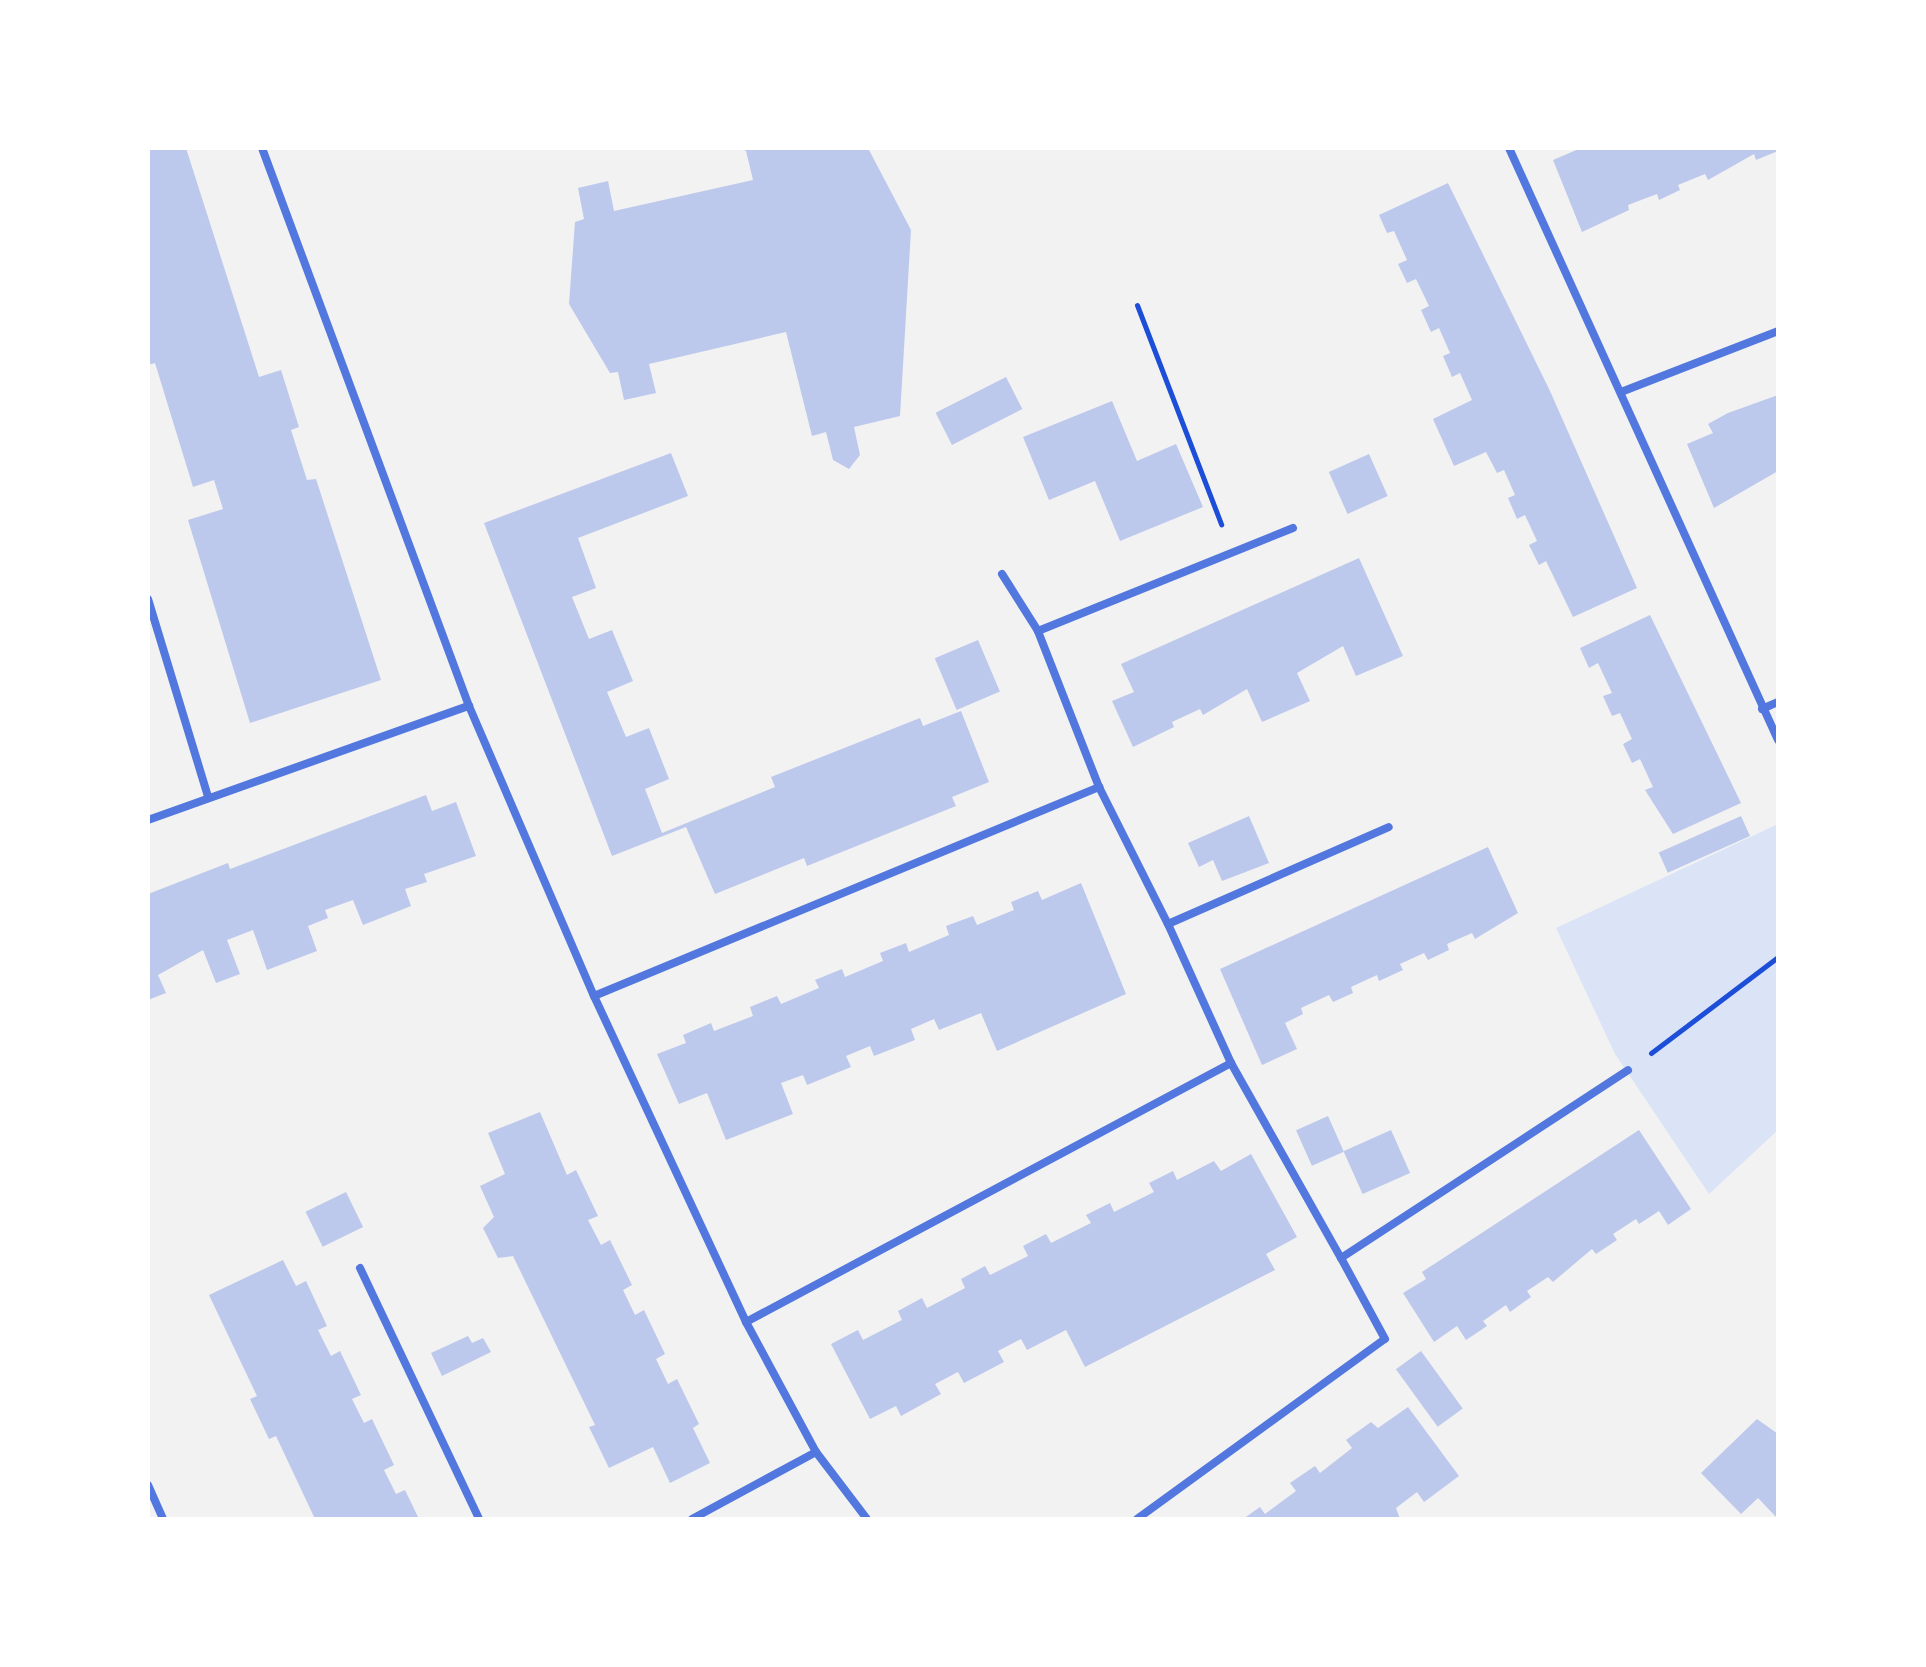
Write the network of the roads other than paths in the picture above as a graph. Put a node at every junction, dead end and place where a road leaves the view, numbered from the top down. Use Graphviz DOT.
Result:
graph roads {
  1 [pos="262,148"];
  2 [pos="1509,148"];
  3 [pos="1778,331"];
  4 [pos="1621,392"];
  5 [pos="1293,528"];
  6 [pos="1002,574"];
  7 [pos="148,599"];
  8 [pos="1038,631"];
  9 [pos="1778,702"];
  10 [pos="469,706"];
  11 [pos="1762,709"];
  12 [pos="1778,740"];
  13 [pos="1099,787"];
  14 [pos="208,797"];
  15 [pos="148,820"];
  16 [pos="1389,827"];
  17 [pos="1168,924"];
  18 [pos="594,996"];
  19 [pos="1231,1063"];
  20 [pos="1628,1070"];
  21 [pos="1341,1258"];
  22 [pos="360,1268"];
  23 [pos="746,1322"];
  24 [pos="816,1452"];
  25 [pos="148,1485"];
  26 [pos="163,1519"];
  27 [pos="479,1519"];
  28 [pos="692,1519"];
  29 [pos="867,1519"];
  30 [pos="1137,1519"];
  1 -- 10 [label="street"];
  2 -- 4 [label="street"];
  3 -- 4 [label="street"];
  4 -- 11 [label="street"];
  5 -- 8 [label="street"];
  6 -- 8 [label="street"];
  7 -- 14 [label="street"];
  8 -- 13 [label="street"];
  9 -- 11 [label="street"];
  10 -- 14 [label="street"];
  10 -- 18 [label="street"];
  11 -- 12 [label="street"];
  13 -- 17 [label="street"];
  13 -- 18 [label="street"];
  14 -- 15 [label="street"];
  16 -- 17 [label="street"];
  17 -- 19 [label="street"];
  18 -- 23 [label="street"];
  19 -- 21 [label="street"];
  19 -- 23 [label="street"];
  20 -- 21 [label="street"];
  21 -- 30 [label="street"];
  22 -- 27 [label="street"];
  23 -- 24 [label="street"];
  24 -- 28 [label="street"];
  24 -- 29 [label="street"];
  25 -- 26 [label="street"];
}
